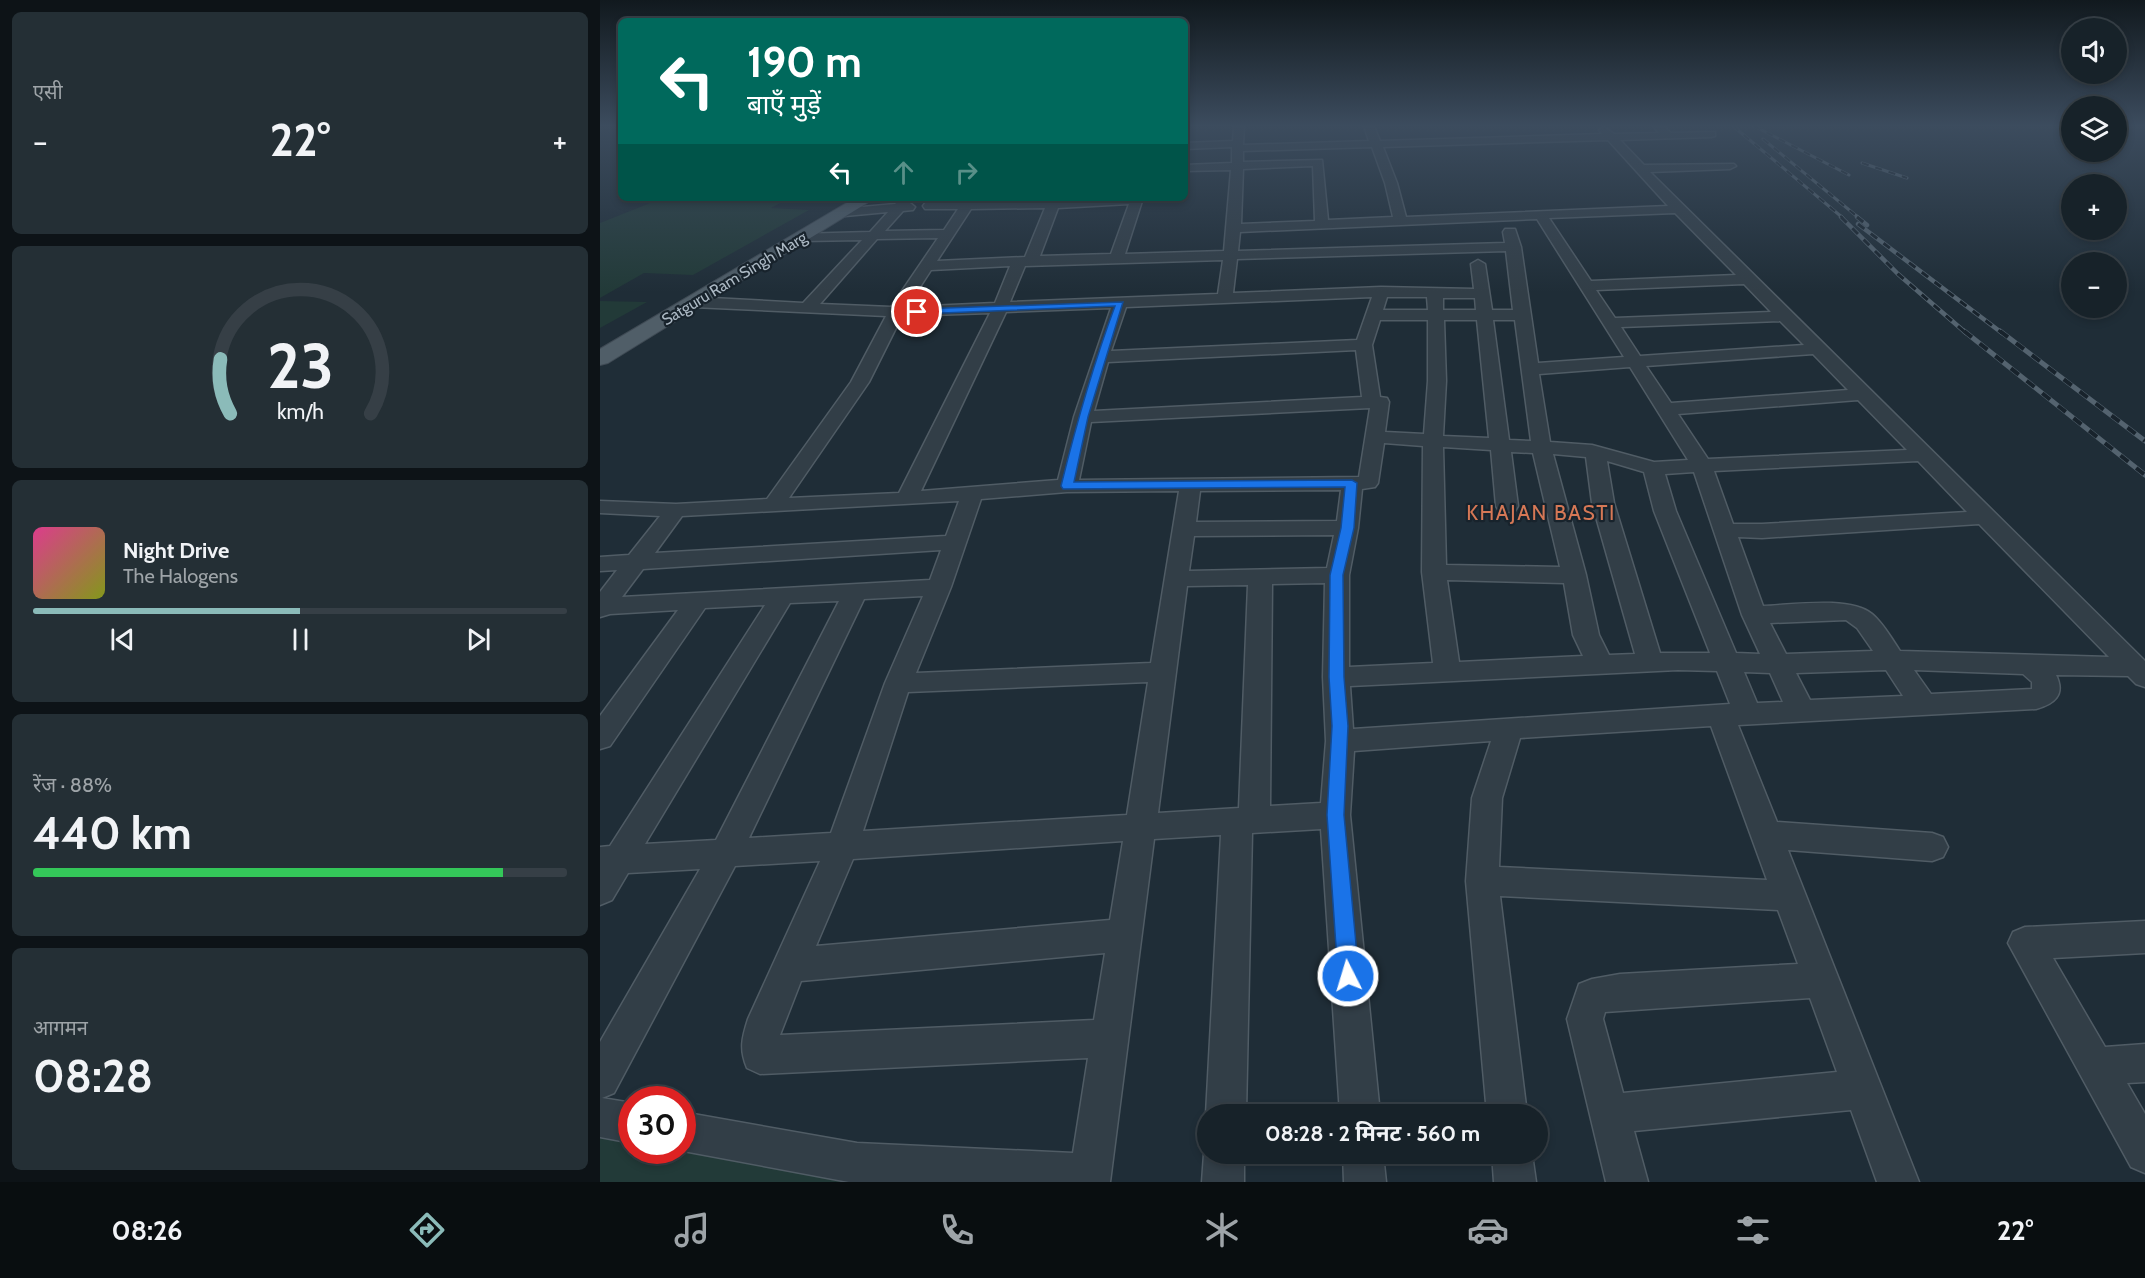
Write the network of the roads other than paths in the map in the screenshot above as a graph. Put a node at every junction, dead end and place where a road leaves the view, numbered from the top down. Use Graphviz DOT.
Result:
graph roads {
  1 [pos="1236,181"];
  2 [pos="1323,181"];
  3 [pos="1389,181"];
  4 [pos="1652,181"];
  5 [pos="1103,201"];
  6 [pos="1136,201"];
  7 [pos="904,203"];
  8 [pos="1053,204"];
  9 [pos="847,205"];
  10 [pos="966,205"];
  11 [pos="1678,209"];
  12 [pos="1540,214"];
  13 [pos="1506,215"];
  14 [pos="922,216"];
  15 [pos="1400,220"];
  16 [pos="1322,224"];
  17 [pos="1234,228"];
  18 [pos="947,234"];
  19 [pos="873,236"];
  20 [pos="802,237"];
  21 [pos="1514,247"];
  22 [pos="1231,255"];
  23 [pos="1117,258"];
  24 [pos="1025,261"];
  25 [pos="1478,264"];
  26 [pos="926,267"];
  27 [pos="1748,279"];
  28 [pos="1587,286"];
  29 [pos="1381,292"];
  30 [pos="1482,294"];
  31 [pos="1225,298"];
  32 [pos="693,302"];
  33 [pos="1120,303"];
  34 [pos="1435,304"];
  35 [pos="807,308"];
  36 [pos="1000,309"];
  37 [pos="896,312"];
  38 [pos="1374,315"];
  39 [pos="1485,315"];
  40 [pos="1521,315"];
  41 [pos="1785,316"];
  42 [pos="1611,324"];
  43 [pos="600,343"];
  44 [pos="1364,345"];
  45 [pos="1818,349"];
  46 [pos="1101,357"];
  47 [pos="600,358"];
  48 [pos="1635,362"];
  49 [pos="1529,369"];
  50 [pos="1863,394"];
  51 [pos="1372,402"];
  52 [pos="1666,409"];
  53 [pos="1083,417"];
  54 [pos="1375,437"];
  55 [pos="1433,441"];
  56 [pos="1500,446"];
  57 [pos="1541,446"];
  58 [pos="1595,452"];
  59 [pos="1924,455"];
  60 [pos="1702,466"];
  61 [pos="1653,468"];
  62 [pos="1352,483"];
  63 [pos="1190,485"];
  64 [pos="1067,486"];
  65 [pos="972,495"];
  66 [pos="907,499"];
  67 [pos="774,505"];
  68 [pos="1507,506"];
  69 [pos="600,507"];
  70 [pos="676,510"];
  71 [pos="1986,517"];
  72 [pos="1347,528"];
  73 [pos="1184,529"];
  74 [pos="1723,530"];
  75 [pos="955,542"];
  76 [pos="635,563"];
  77 [pos="600,564"];
  78 [pos="1434,572"];
  79 [pos="1574,574"];
  80 [pos="1337,575"];
  81 [pos="1260,577"];
  82 [pos="1176,579"];
  83 [pos="939,587"];
  84 [pos="855,593"];
  85 [pos="782,597"];
  86 [pos="697,601"];
  87 [pos="601,607"];
  88 [pos="1754,615"];
  89 [pos="1894,660"];
  90 [pos="1650,662"];
  91 [pos="1727,662"];
  92 [pos="1600,664"];
  93 [pos="1778,664"];
  94 [pos="2030,665"];
  95 [pos="1163,672"];
  96 [pos="2140,672"];
  97 [pos="1447,673"];
  98 [pos="1336,677"];
  99 [pos="898,682"];
  100 [pos="1925,706"];
  101 [pos="1802,712"];
  102 [pos="1735,715"];
  103 [pos="1509,730"];
  104 [pos="600,738"];
  105 [pos="1340,741"];
  106 [pos="1335,815"];
  107 [pos="1246,821"];
  108 [pos="1140,828"];
  109 [pos="1766,835"];
  110 [pos="842,847"];
  111 [pos="1932,847"];
  112 [pos="725,854"];
  113 [pos="610,861"];
  114 [pos="1482,881"];
  115 [pos="600,890"];
  116 [pos="1789,896"];
  117 [pos="1125,935"];
  118 [pos="2145,937"];
  119 [pos="790,965"];
  120 [pos="1821,980"];
  121 [pos="1110,1038"];
  122 [pos="2145,1063"];
  123 [pos="2096,1067"];
  124 [pos="600,1079"];
  125 [pos="1863,1089"];
  126 [pos="1227,1104"];
  127 [pos="1359,1104"];
  128 [pos="1506,1104"];
  129 [pos="1610,1114"];
  130 [pos="600,1117"];
  131 [pos="618,1120"];
  132 [pos="696,1135"];
  133 [pos="2145,1153"];
  134 [pos="1224,1164"];
  135 [pos="1364,1164"];
  136 [pos="1513,1164"];
  137 [pos="1090,1179"];
  138 [pos="1223,1182"];
  139 [pos="1365,1182"];
  140 [pos="1515,1182"];
  141 [pos="1627,1182"];
  142 [pos="1898,1182"];
  1 -- 17 [label="street"];
  2 -- 16 [label="street"];
  3 -- 15 [label="street"];
  4 -- 11 [label="street"];
  5 -- 8 [label="street"];
  6 -- 23 [label="street"];
  7 -- 9 [label="street"];
  7 -- 14 [label="street"];
  7 -- 19 [label="street"];
  8 -- 10 [label="street"];
  8 -- 24 [label="street"];
  9 -- 20 [label="main road, Satguru Ram Singh Marg"];
  9 -- 43 [label="main road, Satguru Ram Singh Marg"];
  10 -- 14 [label="street"];
  10 -- 18 [label="street"];
  11 -- 12 [label="street"];
  11 -- 27 [label="street"];
  12 -- 13 [label="street"];
  12 -- 28 [label="street"];
  13 -- 15 [label="street"];
  13 -- 21 [label="street"];
  14 -- 18 [label="street"];
  14 -- 19 [label="street"];
  15 -- 16 [label="street"];
  16 -- 17 [label="street"];
  17 -- 22 [label="street"];
  18 -- 26 [label="street"];
  19 -- 20 [label="street"];
  19 -- 35 [label="street"];
  20 -- 32 [label="main road, Satguru Ram Singh Marg"];
  21 -- 22 [label="street"];
  21 -- 40 [label="street"];
  22 -- 23 [label="street"];
  22 -- 31 [label="street"];
  23 -- 24 [label="street"];
  24 -- 26 [label="street"];
  24 -- 36 [label="street"];
  25 -- 30 [label="street"];
  26 -- 37 [label="street"];
  27 -- 28 [label="street"];
  27 -- 41 [label="street"];
  28 -- 42 [label="street"];
  29 -- 31 [label="street"];
  29 -- 34 [label="street"];
  29 -- 38 [label="street"];
  30 -- 34 [label="street"];
  30 -- 39 [label="street"];
  31 -- 33 [label="street"];
  32 -- 35 [label="street"];
  32 -- 47 [label="main road, Satguru Ram Singh Marg"];
  33 -- 36 [label="street"];
  33 -- 46 [label="street"];
  34 -- 38 [label="street"];
  34 -- 39 [label="street"];
  34 -- 55 [label="street"];
  35 -- 37 [label="street"];
  36 -- 37 [label="street"];
  36 -- 66 [label="street"];
  37 -- 67 [label="street"];
  38 -- 44 [label="street"];
  39 -- 40 [label="street"];
  39 -- 56 [label="street"];
  40 -- 49 [label="street"];
  41 -- 42 [label="street"];
  41 -- 45 [label="street"];
  42 -- 48 [label="street"];
  44 -- 46 [label="street"];
  44 -- 51 [label="street"];
  45 -- 48 [label="street"];
  45 -- 50 [label="street"];
  46 -- 53 [label="street"];
  48 -- 49 [label="street"];
  48 -- 52 [label="street"];
  49 -- 57 [label="street"];
  50 -- 52 [label="street"];
  50 -- 59 [label="street"];
  51 -- 53 [label="street"];
  51 -- 54 [label="street"];
  52 -- 60 [label="street"];
  53 -- 64 [label="street"];
  54 -- 55 [label="street"];
  54 -- 62 [label="street"];
  55 -- 56 [label="street"];
  55 -- 78 [label="street"];
  56 -- 57 [label="street"];
  56 -- 68 [label="street"];
  57 -- 58 [label="street"];
  57 -- 79 [label="street"];
  58 -- 61 [label="street"];
  58 -- 90 [label="street"];
  59 -- 60 [label="street"];
  59 -- 71 [label="street"];
  60 -- 61 [label="street"];
  60 -- 74 [label="street"];
  61 -- 91 [label="street"];
  62 -- 63 [label="street"];
  62 -- 72 [label="street"];
  63 -- 64 [label="street"];
  63 -- 73 [label="street"];
  64 -- 65 [label="street"];
  65 -- 66 [label="street"];
  65 -- 75 [label="street"];
  66 -- 67 [label="street"];
  67 -- 70 [label="street"];
  69 -- 70 [label="street"];
  70 -- 76 [label="street"];
  71 -- 74 [label="street"];
  71 -- 96 [label="street"];
  72 -- 73 [label="street"];
  72 -- 80 [label="street"];
  73 -- 82 [label="street"];
  74 -- 88 [label="street"];
  75 -- 76 [label="street"];
  75 -- 83 [label="street"];
  76 -- 77 [label="street"];
  76 -- 87 [label="street"];
  78 -- 79 [label="street"];
  78 -- 97 [label="street"];
  79 -- 92 [label="street"];
  80 -- 81 [label="street"];
  80 -- 98 [label="street"];
  81 -- 82 [label="street"];
  81 -- 107 [label="street"];
  82 -- 95 [label="street"];
  83 -- 84 [label="street"];
  83 -- 99 [label="street"];
  84 -- 85 [label="street"];
  84 -- 112 [label="street"];
  85 -- 86 [label="street"];
  85 -- 113 [label="street"];
  86 -- 87 [label="street"];
  86 -- 104 [label="street"];
  88 -- 89 [label="street"];
  88 -- 93 [label="street"];
  89 -- 93 [label="street"];
  89 -- 94 [label="street"];
  89 -- 100 [label="street"];
  90 -- 91 [label="street"];
  90 -- 92 [label="street"];
  91 -- 93 [label="street"];
  91 -- 102 [label="street"];
  92 -- 97 [label="street"];
  93 -- 101 [label="street"];
  94 -- 96 [label="street"];
  94 -- 100 [label="street"];
  95 -- 99 [label="street"];
  95 -- 108 [label="street"];
  97 -- 98 [label="street"];
  98 -- 105 [label="street"];
  99 -- 110 [label="street"];
  100 -- 101 [label="street"];
  101 -- 102 [label="street"];
  102 -- 103 [label="street"];
  102 -- 109 [label="street"];
  103 -- 105 [label="street"];
  103 -- 114 [label="street"];
  105 -- 106 [label="street"];
  106 -- 107 [label="street"];
  106 -- 127 [label="street"];
  107 -- 108 [label="street"];
  107 -- 126 [label="street"];
  108 -- 110 [label="street"];
  108 -- 117 [label="street"];
  109 -- 111 [label="street"];
  109 -- 116 [label="street"];
  110 -- 112 [label="street"];
  110 -- 119 [label="street"];
  112 -- 113 [label="street"];
  112 -- 124 [label="street"];
  113 -- 115 [label="street"];
  114 -- 116 [label="street"];
  114 -- 128 [label="street"];
  116 -- 120 [label="street"];
  117 -- 119 [label="street"];
  117 -- 121 [label="street"];
  118 -- 123 [label="street"];
  119 -- 121 [label="street"];
  120 -- 125 [label="street"];
  120 -- 129 [label="street"];
  121 -- 137 [label="street"];
  122 -- 123 [label="street"];
  123 -- 133 [label="street"];
  125 -- 129 [label="street"];
  125 -- 142 [label="street"];
  129 -- 141 [label="street"];
  130 -- 131 [label="street"];
  132 -- 137 [label="street"];
  134 -- 138 [label="street"];
  135 -- 139 [label="street"];
  136 -- 140 [label="street"];
}
